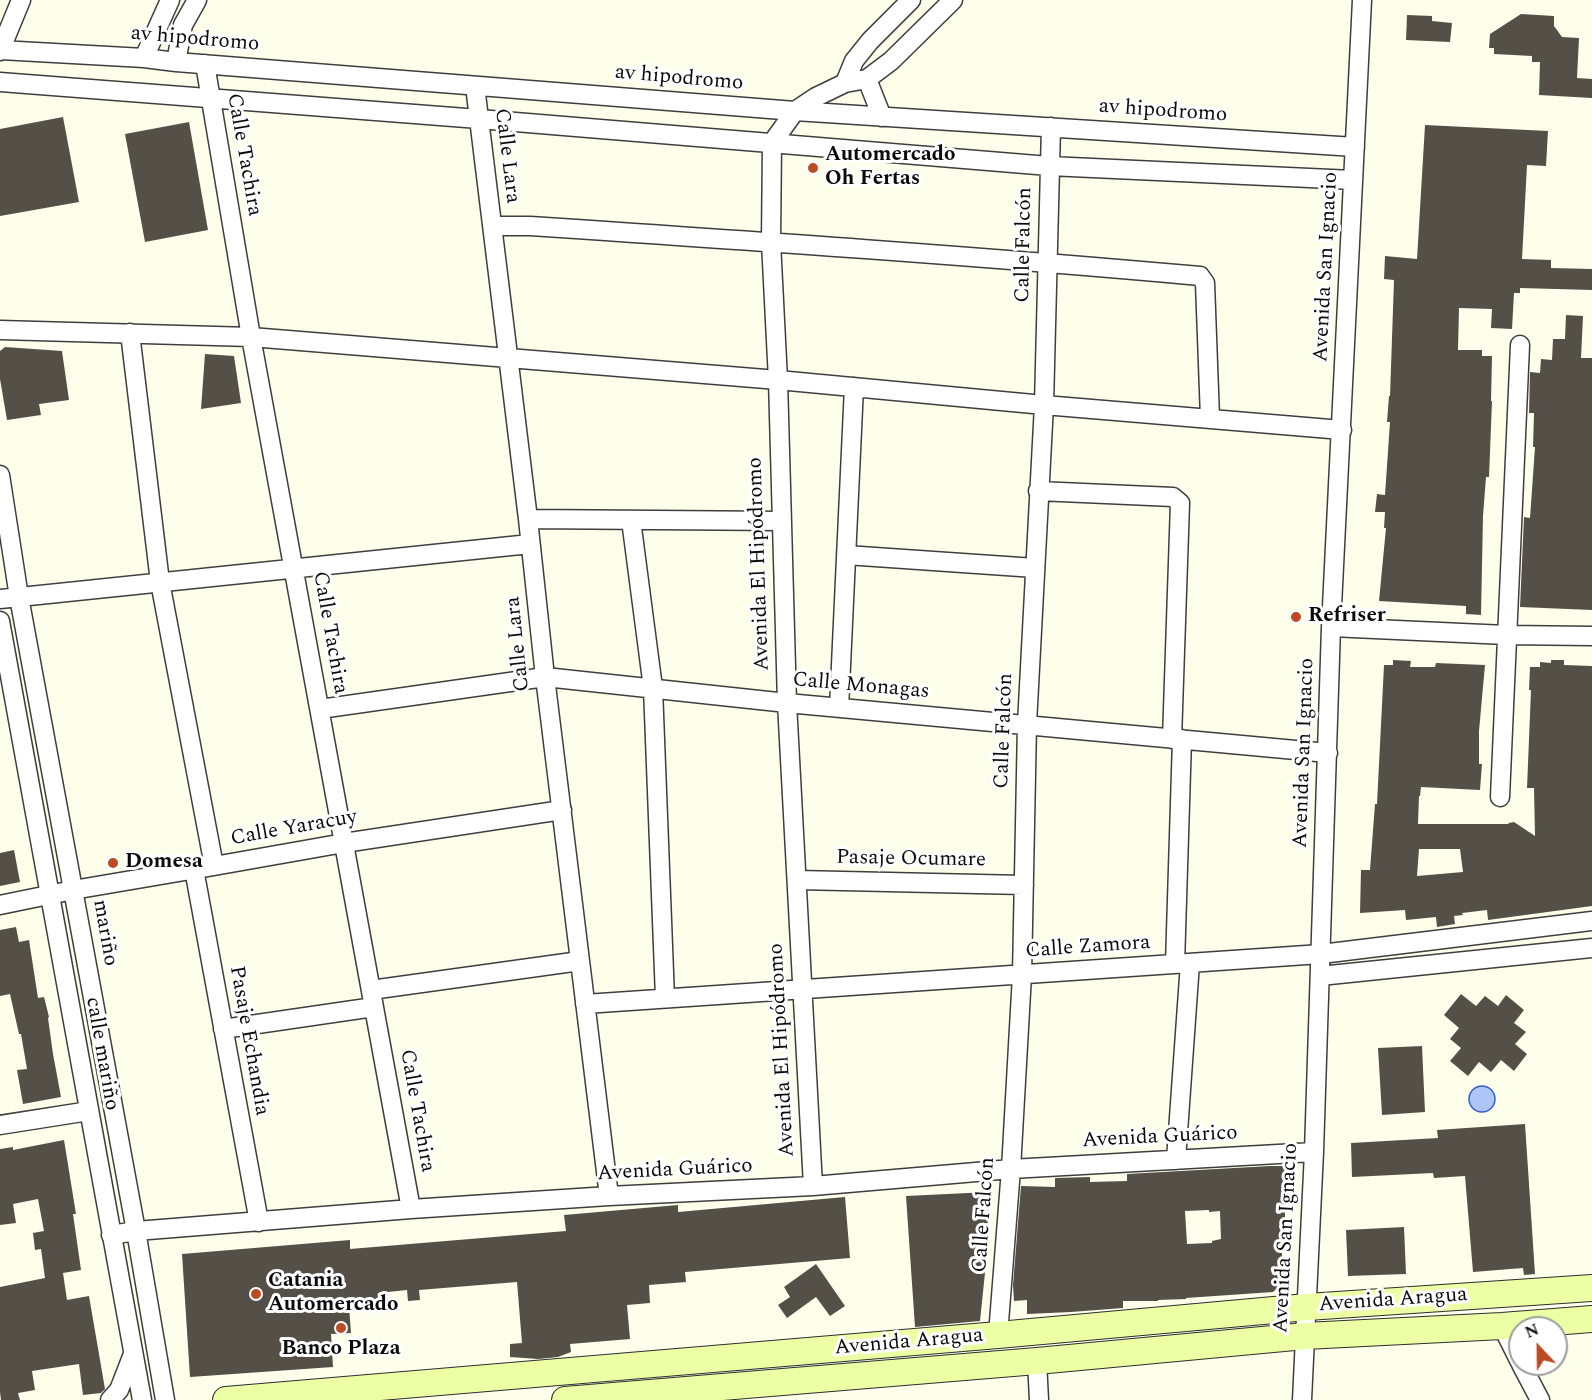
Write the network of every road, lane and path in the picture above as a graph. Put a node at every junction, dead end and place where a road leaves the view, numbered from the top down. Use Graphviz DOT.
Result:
graph roads {
  1 [pos="21,0"];
  2 [pos="170,0"];
  3 [pos="197,0"];
  4 [pos="911,0"];
  5 [pos="953,0"];
  6 [pos="1362,0"];
  7 [pos="0,50"];
  8 [pos="144,58"];
  9 [pos="176,62"];
  10 [pos="205,64"];
  11 [pos="867,79"];
  12 [pos="0,82"];
  13 [pos="844,82"];
  14 [pos="476,86"];
  15 [pos="210,98"];
  16 [pos="795,111"];
  17 [pos="882,117"];
  18 [pos="479,119"];
  19 [pos="1051,127"];
  20 [pos="772,143"];
  21 [pos="1355,147"];
  22 [pos="1049,166"];
  23 [pos="1353,180"];
  24 [pos="492,226"];
  25 [pos="771,242"];
  26 [pos="1047,262"];
  27 [pos="0,330"];
  28 [pos="130,333"];
  29 [pos="251,337"];
  30 [pos="1520,345"];
  31 [pos="508,359"];
  32 [pos="778,381"];
  33 [pos="854,387"];
  34 [pos="1044,405"];
  35 [pos="1210,418"];
  36 [pos="1342,430"];
  37 [pos="0,475"];
  38 [pos="1038,491"];
  39 [pos="528,519"];
  40 [pos="631,520"];
  41 [pos="782,521"];
  42 [pos="530,544"];
  43 [pos="846,555"];
  44 [pos="1035,567"];
  45 [pos="294,568"];
  46 [pos="8,575"];
  47 [pos="160,582"];
  48 [pos="19,597"];
  49 [pos="0,599"];
  50 [pos="0,621"];
  51 [pos="1332,627"];
  52 [pos="1506,635"];
  53 [pos="1592,636"];
  54 [pos="545,677"];
  55 [pos="654,688"];
  56 [pos="787,703"];
  57 [pos="839,708"];
  58 [pos="320,709"];
  59 [pos="1027,724"];
  60 [pos="1177,739"];
  61 [pos="1328,753"];
  62 [pos="1500,797"];
  63 [pos="562,810"];
  64 [pos="344,843"];
  65 [pos="214,867"];
  66 [pos="194,869"];
  67 [pos="797,880"];
  68 [pos="1024,885"];
  69 [pos="73,890"];
  70 [pos="50,895"];
  71 [pos="0,905"];
  72 [pos="1592,921"];
  73 [pos="1592,948"];
  74 [pos="1321,954"];
  75 [pos="580,961"];
  76 [pos="1183,964"];
  77 [pos="1022,975"];
  78 [pos="1320,976"];
  79 [pos="803,990"];
  80 [pos="665,998"];
  81 [pos="372,999"];
  82 [pos="585,1004"];
  83 [pos="223,1029"];
  84 [pos="89,1111"];
  85 [pos="0,1125"];
  86 [pos="1314,1152"];
  87 [pos="1176,1160"];
  88 [pos="1011,1169"];
  89 [pos="813,1186"];
  90 [pos="609,1196"];
  91 [pos="411,1209"];
  92 [pos="259,1222"];
  93 [pos="136,1231"];
  94 [pos="111,1235"];
  95 [pos="1592,1288"];
  96 [pos="1306,1307"];
  97 [pos="1592,1319"];
  98 [pos="1502,1326"];
  99 [pos="998,1335"];
  100 [pos="1305,1336"];
  101 [pos="1508,1338"];
  102 [pos="133,1353"];
  103 [pos="1037,1361"];
  104 [pos="1527,1376"];
  105 [pos="110,1400"];
  106 [pos="141,1400"];
  107 [pos="165,1400"];
  108 [pos="226,1400"];
  109 [pos="565,1400"];
  110 [pos="1039,1400"];
  111 [pos="1302,1400"];
  112 [pos="1540,1400"];
  1 -- 7 [label="street"];
  2 -- 8 [label="street"];
  3 -- 9 [label="street"];
  4 -- 13 [label="street"];
  5 -- 11 [label="street"];
  6 -- 21 [label="street, Avenida San Ignacio"];
  7 -- 8 [label="street, av hipodromo"];
  8 -- 9 [label="street, av hipodromo"];
  9 -- 10 [label="street, av hipodromo"];
  10 -- 14 [label="street, av hipodromo"];
  10 -- 15 [label="street, Calle Tachira"];
  11 -- 13 [label="street"];
  11 -- 17 [label="street"];
  12 -- 15 [label="street"];
  13 -- 16 [label="street"];
  14 -- 16 [label="street, av hipodromo"];
  14 -- 18 [label="street, Calle Lara"];
  15 -- 18 [label="street"];
  15 -- 29 [label="street, Calle Tachira"];
  16 -- 17 [label="street, av hipodromo"];
  16 -- 20 [label="street"];
  17 -- 19 [label="street, av hipodromo"];
  18 -- 20 [label="street"];
  18 -- 24 [label="street, Calle Lara"];
  19 -- 21 [label="street, av hipodromo"];
  19 -- 22 [label="street, Calle Falcón"];
  20 -- 22 [label="street"];
  20 -- 25 [label="street, Avenida El Hipódromo"];
  21 -- 23 [label="street, Avenida San Ignacio"];
  22 -- 23 [label="street"];
  22 -- 26 [label="street, Calle Falcón"];
  23 -- 36 [label="street, Avenida San Ignacio"];
  24 -- 25 [label="street"];
  24 -- 31 [label="street, Calle Lara"];
  25 -- 26 [label="street"];
  25 -- 32 [label="street, Avenida El Hipódromo"];
  26 -- 34 [label="street, Calle Falcón"];
  26 -- 35 [label="street"];
  27 -- 28 [label="street"];
  28 -- 29 [label="street"];
  28 -- 47 [label="street"];
  29 -- 31 [label="street"];
  29 -- 45 [label="street, Calle Tachira"];
  30 -- 52 [label="street"];
  31 -- 32 [label="street"];
  31 -- 39 [label="street, Calle Lara"];
  32 -- 33 [label="street"];
  32 -- 41 [label="street, Avenida El Hipódromo"];
  33 -- 34 [label="street"];
  33 -- 43 [label="street"];
  34 -- 35 [label="street"];
  34 -- 38 [label="street, Calle Falcón"];
  35 -- 36 [label="street"];
  36 -- 51 [label="street, Avenida San Ignacio"];
  37 -- 46 [label="street, mariño"];
  38 -- 44 [label="street, Calle Falcón"];
  38 -- 60 [label="street"];
  39 -- 40 [label="street"];
  39 -- 42 [label="street, Calle Lara"];
  40 -- 41 [label="street"];
  40 -- 55 [label="street"];
  41 -- 56 [label="street, Avenida El Hipódromo"];
  42 -- 45 [label="street"];
  42 -- 54 [label="street, Calle Lara"];
  43 -- 44 [label="street"];
  43 -- 57 [label="street"];
  44 -- 59 [label="street, Calle Falcón"];
  45 -- 47 [label="street"];
  45 -- 58 [label="street, Calle Tachira"];
  46 -- 48 [label="street, mariño"];
  47 -- 48 [label="street"];
  47 -- 65 [label="street"];
  48 -- 49 [label="street"];
  48 -- 69 [label="street, mariño"];
  50 -- 70 [label="street, calle mariño"];
  51 -- 52 [label="street"];
  51 -- 61 [label="street, Avenida San Ignacio"];
  52 -- 53 [label="street"];
  52 -- 62 [label="street"];
  54 -- 55 [label="street, Calle Monagas"];
  54 -- 58 [label="street, Calle Monagas"];
  54 -- 63 [label="street, Calle Lara"];
  55 -- 56 [label="street, Calle Monagas"];
  55 -- 80 [label="street"];
  56 -- 57 [label="street, Calle Monagas"];
  56 -- 67 [label="street, Avenida El Hipódromo"];
  57 -- 59 [label="street, Calle Monagas"];
  58 -- 64 [label="street, Calle Tachira"];
  59 -- 60 [label="street, Calle Monagas"];
  59 -- 68 [label="street, Calle Falcón"];
  60 -- 61 [label="street, Calle Monagas"];
  60 -- 76 [label="street"];
  61 -- 74 [label="street, Avenida San Ignacio"];
  63 -- 64 [label="street, Calle Yaracuy"];
  63 -- 75 [label="street, Calle Lara"];
  64 -- 65 [label="street, Calle Yaracuy"];
  64 -- 81 [label="street, Calle Tachira"];
  65 -- 66 [label="street, Calle Yaracuy"];
  66 -- 69 [label="street, Calle Yaracuy"];
  66 -- 83 [label="street, Pasaje Echandia"];
  67 -- 68 [label="street, Pasaje Ocumare"];
  67 -- 79 [label="street, Avenida El Hipódromo"];
  68 -- 77 [label="street, Calle Falcón"];
  69 -- 70 [label="street, Calle Yaracuy"];
  69 -- 93 [label="street, mariño"];
  70 -- 71 [label="street, Calle Yaracuy"];
  70 -- 84 [label="street, calle mariño"];
  72 -- 74 [label="street, Calle Zamora"];
  73 -- 78 [label="street"];
  74 -- 76 [label="street, Calle Zamora"];
  74 -- 78 [label="street, Avenida San Ignacio"];
  75 -- 81 [label="street"];
  75 -- 82 [label="street, Calle Lara"];
  76 -- 77 [label="street, Calle Zamora"];
  76 -- 87 [label="street"];
  77 -- 79 [label="street, Calle Zamora"];
  77 -- 88 [label="street, Calle Falcón"];
  78 -- 86 [label="street, Avenida San Ignacio"];
  79 -- 80 [label="street, Calle Zamora"];
  79 -- 89 [label="street, Avenida El Hipódromo"];
  80 -- 82 [label="street, Calle Zamora"];
  81 -- 83 [label="street"];
  81 -- 91 [label="street, Calle Tachira"];
  82 -- 90 [label="street, Calle Lara"];
  83 -- 92 [label="street, Pasaje Echandia"];
  84 -- 85 [label="street"];
  84 -- 94 [label="street, calle mariño"];
  86 -- 87 [label="street, Avenida Guárico"];
  86 -- 96 [label="street, Avenida San Ignacio"];
  87 -- 88 [label="street, Avenida Guárico"];
  88 -- 89 [label="street, Avenida Guárico"];
  88 -- 99 [label="street, Calle Falcón"];
  89 -- 90 [label="street, Avenida Guárico"];
  90 -- 91 [label="street, Avenida Guárico"];
  91 -- 92 [label="street, Avenida Guárico"];
  92 -- 93 [label="street, Avenida Guárico"];
  93 -- 94 [label="street, Avenida Guárico"];
  93 -- 107 [label="street, mariño"];
  94 -- 102 [label="street, calle mariño"];
  95 -- 96 [label="street, Avenida Aragua"];
  96 -- 99 [label="street, Avenida Aragua"];
  96 -- 100 [label="street, Avenida San Ignacio"];
  97 -- 98 [label="street, Avenida Aragua"];
  98 -- 100 [label="street, Avenida Aragua"];
  98 -- 101 [label="street"];
  99 -- 108 [label="street, Avenida Aragua"];
  100 -- 103 [label="street, Avenida Aragua"];
  100 -- 111 [label="street, Avenida San Ignacio"];
  102 -- 105 [label="street"];
  102 -- 106 [label="street, calle mariño"];
  103 -- 109 [label="street, Avenida Aragua"];
  103 -- 110 [label="street"];
  104 -- 112 [label="street"];
}
